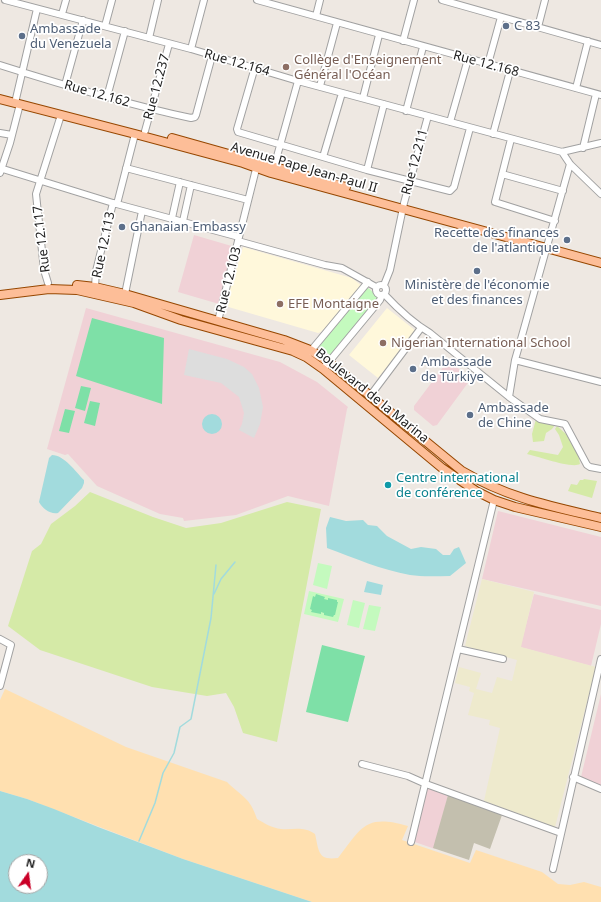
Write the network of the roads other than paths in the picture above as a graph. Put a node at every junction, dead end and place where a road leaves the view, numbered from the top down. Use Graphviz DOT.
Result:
graph roads {
  1 [pos="5,0"];
  2 [pos="66,0"];
  3 [pos="112,0"];
  4 [pos="158,0"];
  5 [pos="204,0"];
  6 [pos="257,0"];
  7 [pos="320,0"];
  8 [pos="414,0"];
  9 [pos="442,0"];
  10 [pos="545,0"];
  11 [pos="19,2"];
  12 [pos="37,9"];
  13 [pos="62,14"];
  14 [pos="316,16"];
  15 [pos="501,17"];
  16 [pos="83,20"];
  17 [pos="337,23"];
  18 [pos="105,26"];
  19 [pos="538,27"];
  20 [pos="125,31"];
  21 [pos="379,35"];
  22 [pos="149,38"];
  23 [pos="403,41"];
  24 [pos="588,41"];
  25 [pos="169,44"];
  26 [pos="601,45"];
  27 [pos="423,47"];
  28 [pos="191,50"];
  29 [pos="212,56"];
  30 [pos="468,59"];
  31 [pos="488,64"];
  32 [pos="0,65"];
  33 [pos="255,67"];
  34 [pos="510,71"];
  35 [pos="23,72"];
  36 [pos="298,81"];
  37 [pos="65,85"];
  38 [pos="320,86"];
  39 [pos="576,88"];
  40 [pos="342,93"];
  41 [pos="0,94"];
  42 [pos="599,94"];
  43 [pos="107,97"];
  44 [pos="0,98"];
  45 [pos="363,98"];
  46 [pos="17,102"];
  47 [pos="384,104"];
  48 [pos="151,109"];
  49 [pos="406,111"];
  50 [pos="61,115"];
  51 [pos="428,116"];
  52 [pos="450,122"];
  53 [pos="470,128"];
  54 [pos="144,131"];
  55 [pos="0,132"];
  56 [pos="135,134"];
  57 [pos="493,134"];
  58 [pos="12,135"];
  59 [pos="511,139"];
  60 [pos="601,143"];
  61 [pos="280,145"];
  62 [pos="583,148"];
  63 [pos="562,152"];
  64 [pos="323,157"];
  65 [pos="570,164"];
  66 [pos="274,167"];
  67 [pos="126,168"];
  68 [pos="256,168"];
  69 [pos="0,170"];
  70 [pos="367,170"];
  71 [pos="502,174"];
  72 [pos="40,182"];
  73 [pos="180,182"];
  74 [pos="410,182"];
  75 [pos="191,185"];
  76 [pos="563,191"];
  77 [pos="601,194"];
  78 [pos="248,200"];
  79 [pos="115,204"];
  80 [pos="403,206"];
  81 [pos="142,210"];
  82 [pos="172,218"];
  83 [pos="183,221"];
  84 [pos="555,221"];
  85 [pos="239,239"];
  86 [pos="547,246"];
  87 [pos="601,258"];
  88 [pos="601,263"];
  89 [pos="368,282"];
  90 [pos="48,284"];
  91 [pos="384,285"];
  92 [pos="95,287"];
  93 [pos="376,287"];
  94 [pos="0,289"];
  95 [pos="125,294"];
  96 [pos="0,295"];
  97 [pos="383,295"];
  98 [pos="218,321"];
  99 [pos="421,328"];
  100 [pos="308,354"];
  101 [pos="515,360"];
  102 [pos="329,362"];
  103 [pos="323,369"];
  104 [pos="601,382"];
  105 [pos="370,396"];
  106 [pos="509,397"];
  107 [pos="601,469"];
  108 [pos="494,500"];
  109 [pos="601,518"];
  110 [pos="601,527"];
  111 [pos="0,639"];
  112 [pos="458,649"];
  113 [pos="503,659"];
  114 [pos="601,659"];
  115 [pos="0,686"];
  116 [pos="362,764"];
  117 [pos="573,777"];
  118 [pos="426,784"];
  119 [pos="601,789"];
  120 [pos="561,833"];
  121 [pos="410,842"];
  122 [pos="553,869"];
  1 -- 11 [label="street, Rue 12.164"];
  2 -- 13 [label="street"];
  3 -- 18 [label="street"];
  4 -- 22 [label="street"];
  5 -- 28 [label="street"];
  6 -- 14 [label="street, Rue 12.168"];
  7 -- 14 [label="street"];
  8 -- 23 [label="street"];
  9 -- 15 [label="street"];
  10 -- 19 [label="street"];
  11 -- 12 [label="street, Rue 12.164"];
  12 -- 13 [label="street, Rue 12.164"];
  12 -- 35 [label="street"];
  13 -- 16 [label="street, Rue 12.164"];
  14 -- 17 [label="street, Rue 12.168"];
  15 -- 19 [label="street"];
  15 -- 31 [label="street"];
  16 -- 18 [label="street, Rue 12.164"];
  16 -- 37 [label="street"];
  17 -- 21 [label="street, Rue 12.168"];
  17 -- 38 [label="street"];
  18 -- 20 [label="street, Rue 12.164"];
  19 -- 24 [label="street"];
  20 -- 22 [label="street, Rue 12.164"];
  20 -- 43 [label="street"];
  21 -- 23 [label="street, Rue 12.168"];
  21 -- 45 [label="street"];
  22 -- 25 [label="street, Rue 12.164"];
  23 -- 27 [label="street, Rue 12.168"];
  24 -- 26 [label="street"];
  24 -- 39 [label="street"];
  25 -- 28 [label="street, Rue 12.164"];
  25 -- 48 [label="street, Rue 12.237"];
  27 -- 30 [label="street, Rue 12.168"];
  27 -- 49 [label="street"];
  28 -- 29 [label="street, Rue 12.164"];
  29 -- 33 [label="street, Rue 12.164"];
  29 -- 48 [label="street, Rue 12.162"];
  30 -- 31 [label="street, Rue 12.168"];
  30 -- 52 [label="street"];
  31 -- 34 [label="street, Rue 12.168"];
  32 -- 35 [label="street, Rue 12.162"];
  33 -- 36 [label="street, Rue 12.164"];
  33 -- 61 [label="street"];
  34 -- 39 [label="street, Rue 12.168"];
  34 -- 57 [label="street"];
  35 -- 37 [label="street, Rue 12.162"];
  35 -- 46 [label="street"];
  36 -- 38 [label="street, Rue 12.164"];
  36 -- 61 [label="street"];
  37 -- 43 [label="street, Rue 12.162"];
  38 -- 40 [label="street, Rue 12.164"];
  39 -- 42 [label="street, Rue 12.168"];
  40 -- 45 [label="street, Rue 12.164"];
  40 -- 64 [label="street"];
  41 -- 46 [label="main road, Avenue Pape Jean-Paul II"];
  42 -- 62 [label="street"];
  43 -- 48 [label="street, Rue 12.162"];
  44 -- 46 [label="main road, Avenue Pape Jean-Paul II"];
  45 -- 47 [label="street, Rue 12.164"];
  46 -- 50 [label="main road, Avenue Pape Jean-Paul II"];
  46 -- 54 [label="main road, Avenue Pape Jean-Paul II"];
  46 -- 58 [label="street"];
  47 -- 49 [label="street, Rue 12.164"];
  47 -- 70 [label="street"];
  48 -- 54 [label="street, Rue 12.237"];
  49 -- 51 [label="street, Rue 12.164"];
  50 -- 56 [label="main road, Avenue Pape Jean-Paul II"];
  50 -- 72 [label="street"];
  51 -- 52 [label="street, Rue 12.164"];
  51 -- 74 [label="street, Rue 12.211"];
  52 -- 53 [label="street, Rue 12.164"];
  53 -- 57 [label="street, Rue 12.164"];
  53 -- 74 [label="street"];
  54 -- 66 [label="main road, Avenue Pape Jean-Paul II"];
  55 -- 58 [label="street"];
  56 -- 67 [label="street, Rue 12.113"];
  56 -- 68 [label="main road, Avenue Pape Jean-Paul II"];
  57 -- 59 [label="street, Rue 12.164"];
  58 -- 69 [label="street"];
  59 -- 63 [label="street, Rue 12.164"];
  59 -- 71 [label="street"];
  60 -- 62 [label="street"];
  61 -- 64 [label="street"];
  61 -- 66 [label="street"];
  62 -- 63 [label="street"];
  63 -- 65 [label="street"];
  64 -- 70 [label="street"];
  65 -- 76 [label="street"];
  65 -- 77 [label="street"];
  66 -- 80 [label="main road, Avenue Pape Jean-Paul II"];
  67 -- 73 [label="street"];
  67 -- 79 [label="street, Rue 12.113"];
  68 -- 78 [label="street, Rue 12.103"];
  68 -- 80 [label="main road, Avenue Pape Jean-Paul II"];
  69 -- 72 [label="street"];
  70 -- 74 [label="street"];
  71 -- 76 [label="street"];
  71 -- 84 [label="street"];
  72 -- 79 [label="street"];
  72 -- 90 [label="street, Rue 12.117"];
  73 -- 75 [label="street"];
  73 -- 82 [label="street"];
  74 -- 80 [label="street, Rue 12.211"];
  75 -- 78 [label="street"];
  75 -- 83 [label="street"];
  76 -- 84 [label="street"];
  78 -- 85 [label="street, Rue 12.103"];
  79 -- 81 [label="street"];
  79 -- 92 [label="street, Rue 12.113"];
  80 -- 86 [label="main road, Avenue Pape Jean-Paul II"];
  80 -- 91 [label="street, Rue 12.211"];
  81 -- 82 [label="street"];
  81 -- 95 [label="street"];
  82 -- 83 [label="street"];
  83 -- 85 [label="street"];
  84 -- 86 [label="street"];
  85 -- 89 [label="street"];
  85 -- 98 [label="street, Rue 12.103"];
  86 -- 87 [label="main road, Avenue Pape Jean-Paul II"];
  86 -- 88 [label="main road, Avenue Pape Jean-Paul II"];
  86 -- 101 [label="street"];
  89 -- 93 [label="street"];
  89 -- 100 [label="street"];
  90 -- 92 [label="main road, Boulevard de la Marina"];
  90 -- 94 [label="main road, Boulevard de la Marina"];
  91 -- 93 [label="street"];
  91 -- 97 [label="street"];
  92 -- 95 [label="main road, Boulevard de la Marina"];
  93 -- 97 [label="street"];
  95 -- 98 [label="main road, Boulevard de la Marina"];
  96 -- 100 [label="main road, Boulevard de la Marina"];
  97 -- 99 [label="street"];
  97 -- 102 [label="street"];
  98 -- 100 [label="main road, Boulevard de la Marina"];
  99 -- 105 [label="street"];
  99 -- 106 [label="street"];
  100 -- 102 [label="main road, Boulevard de la Marina"];
  100 -- 103 [label="main road, Boulevard de la Marina"];
  101 -- 104 [label="street"];
  101 -- 106 [label="street"];
  102 -- 103 [label="street"];
  102 -- 105 [label="main road, Boulevard de la Marina"];
  103 -- 108 [label="main road, Boulevard de la Marina"];
  105 -- 109 [label="main road, Boulevard de la Marina"];
  106 -- 107 [label="street"];
  108 -- 110 [label="main road, Boulevard de la Marina"];
  108 -- 112 [label="street"];
  111 -- 115 [label="street"];
  112 -- 113 [label="street"];
  112 -- 118 [label="street"];
  114 -- 117 [label="street"];
  116 -- 118 [label="street"];
  117 -- 119 [label="street"];
  117 -- 120 [label="street"];
  118 -- 120 [label="street"];
  118 -- 121 [label="street"];
  120 -- 122 [label="street"];
}
